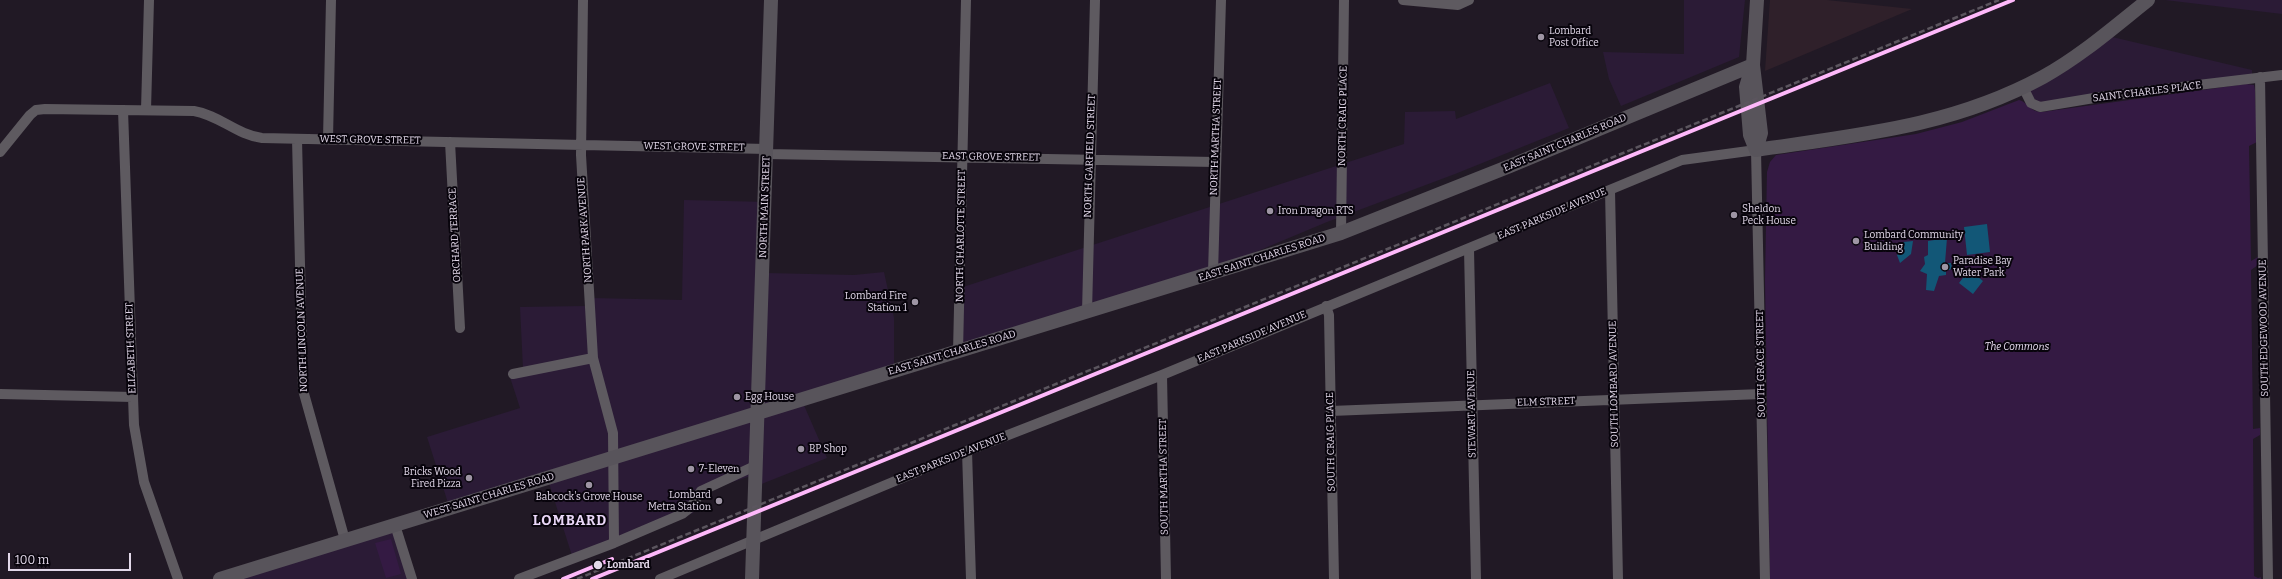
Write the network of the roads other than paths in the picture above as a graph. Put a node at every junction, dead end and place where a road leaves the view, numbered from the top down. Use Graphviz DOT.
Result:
graph roads {
  1 [pos="149,0"];
  2 [pos="331,0"];
  3 [pos="583,0"];
  4 [pos="771,0"];
  5 [pos="966,0"];
  6 [pos="1095,0"];
  7 [pos="1221,0"];
  8 [pos="1344,0"];
  9 [pos="1403,0"];
  10 [pos="1469,0"];
  11 [pos="1757,0"];
  12 [pos="2148,0"];
  13 [pos="1753,65"];
  14 [pos="2282,75"];
  15 [pos="2260,77"];
  16 [pos="2023,88"];
  17 [pos="123,110"];
  18 [pos="146,110"];
  19 [pos="297,139"];
  20 [pos="328,139"];
  21 [pos="450,142"];
  22 [pos="580,144"];
  23 [pos="1756,150"];
  24 [pos="766,151"];
  25 [pos="0,152"];
  26 [pos="962,157"];
  27 [pos="1090,159"];
  28 [pos="1215,162"];
  29 [pos="1610,190"];
  30 [pos="1341,233"];
  31 [pos="1469,249"];
  32 [pos="1213,273"];
  33 [pos="1326,306"];
  34 [pos="1087,312"];
  35 [pos="460,328"];
  36 [pos="958,352"];
  37 [pos="593,358"];
  38 [pos="513,374"];
  39 [pos="1162,375"];
  40 [pos="0,394"];
  41 [pos="1761,394"];
  42 [pos="132,397"];
  43 [pos="1615,400"];
  44 [pos="1472,405"];
  45 [pos="1331,411"];
  46 [pos="758,414"];
  47 [pos="967,451"];
  48 [pos="612,458"];
  49 [pos="757,466"];
  50 [pos="395,525"];
  51 [pos="345,540"];
  52 [pos="752,540"];
  53 [pos="614,543"];
  54 [pos="178,579"];
  55 [pos="220,579"];
  56 [pos="412,579"];
  57 [pos="519,579"];
  58 [pos="660,579"];
  59 [pos="752,579"];
  60 [pos="971,579"];
  61 [pos="1166,579"];
  62 [pos="1334,579"];
  63 [pos="1476,579"];
  64 [pos="1618,579"];
  65 [pos="1765,579"];
  66 [pos="2268,579"];
  1 -- 18 [label="street"];
  2 -- 20 [label="street"];
  3 -- 22 [label="street, NORTH PARK AVENUE"];
  4 -- 24 [label="main road, NORTH MAIN STREET"];
  5 -- 26 [label="street, NORTH CHARLOTTE STREET"];
  6 -- 27 [label="street, NORTH GARFIELD STREET"];
  7 -- 28 [label="street, NORTH MARTHA STREET"];
  8 -- 30 [label="street, NORTH CRAIG PLACE"];
  9 -- 10 [label="street"];
  11 -- 13 [label="main road"];
  12 -- 16 [label="main road"];
  13 -- 23 [label="main road"];
  13 -- 30 [label="main road, EAST SAINT CHARLES ROAD"];
  14 -- 15 [label="street, SAINT CHARLES PLACE"];
  15 -- 16 [label="street, SAINT CHARLES PLACE"];
  15 -- 66 [label="street, SOUTH EDGEWOOD AVENUE"];
  16 -- 23 [label="main road"];
  17 -- 18 [label="street, WEST GROVE STREET"];
  17 -- 25 [label="street, WEST GROVE STREET"];
  17 -- 42 [label="street, ELIZABETH STREET"];
  18 -- 19 [label="street, WEST GROVE STREET"];
  19 -- 20 [label="street, WEST GROVE STREET"];
  19 -- 51 [label="street, NORTH LINCOLN AVENUE"];
  20 -- 21 [label="street, WEST GROVE STREET"];
  21 -- 22 [label="street, WEST GROVE STREET"];
  21 -- 35 [label="street, ORCHARD TERRACE"];
  22 -- 24 [label="street, WEST GROVE STREET"];
  22 -- 37 [label="street, NORTH PARK AVENUE"];
  23 -- 29 [label="street, EAST PARKSIDE AVENUE"];
  23 -- 41 [label="street, SOUTH GRACE STREET"];
  24 -- 26 [label="street, EAST GROVE STREET"];
  24 -- 46 [label="main road, NORTH MAIN STREET"];
  26 -- 27 [label="street, EAST GROVE STREET"];
  26 -- 36 [label="street, NORTH CHARLOTTE STREET"];
  27 -- 28 [label="street, EAST GROVE STREET"];
  27 -- 34 [label="street, NORTH GARFIELD STREET"];
  28 -- 32 [label="street, NORTH MARTHA STREET"];
  29 -- 31 [label="street, EAST PARKSIDE AVENUE"];
  29 -- 43 [label="street, SOUTH LOMBARD AVENUE"];
  30 -- 32 [label="main road, EAST SAINT CHARLES ROAD"];
  31 -- 33 [label="street, EAST PARKSIDE AVENUE"];
  31 -- 44 [label="street, STEWART AVENUE"];
  32 -- 34 [label="main road, EAST SAINT CHARLES ROAD"];
  33 -- 39 [label="street, EAST PARKSIDE AVENUE"];
  33 -- 45 [label="street, SOUTH CRAIG PLACE"];
  34 -- 36 [label="main road, EAST SAINT CHARLES ROAD"];
  36 -- 46 [label="main road, EAST SAINT CHARLES ROAD"];
  37 -- 38 [label="street"];
  37 -- 48 [label="street, NORTH PARK AVENUE"];
  39 -- 47 [label="street, EAST PARKSIDE AVENUE"];
  39 -- 61 [label="street, SOUTH MARTHA STREET"];
  40 -- 42 [label="street"];
  41 -- 43 [label="street, ELM STREET"];
  41 -- 65 [label="street, SOUTH GRACE STREET"];
  42 -- 54 [label="street, ELIZABETH STREET"];
  43 -- 44 [label="street, ELM STREET"];
  43 -- 64 [label="street, SOUTH LOMBARD AVENUE"];
  44 -- 45 [label="street, ELM STREET"];
  44 -- 63 [label="street, STEWART AVENUE"];
  45 -- 62 [label="street, SOUTH CRAIG PLACE"];
  46 -- 48 [label="main road, WEST SAINT CHARLES ROAD"];
  46 -- 49 [label="main road, NORTH MAIN STREET"];
  47 -- 52 [label="street, EAST PARKSIDE AVENUE"];
  47 -- 60 [label="street"];
  48 -- 50 [label="main road, WEST SAINT CHARLES ROAD"];
  48 -- 53 [label="street, NORTH PARK AVENUE"];
  49 -- 52 [label="main road, NORTH MAIN STREET"];
  49 -- 53 [label="street"];
  50 -- 51 [label="main road, WEST SAINT CHARLES ROAD"];
  50 -- 56 [label="street"];
  51 -- 55 [label="main road, WEST SAINT CHARLES ROAD"];
  52 -- 58 [label="street, EAST PARKSIDE AVENUE"];
  52 -- 59 [label="main road, NORTH MAIN STREET"];
  53 -- 57 [label="street"];
}
